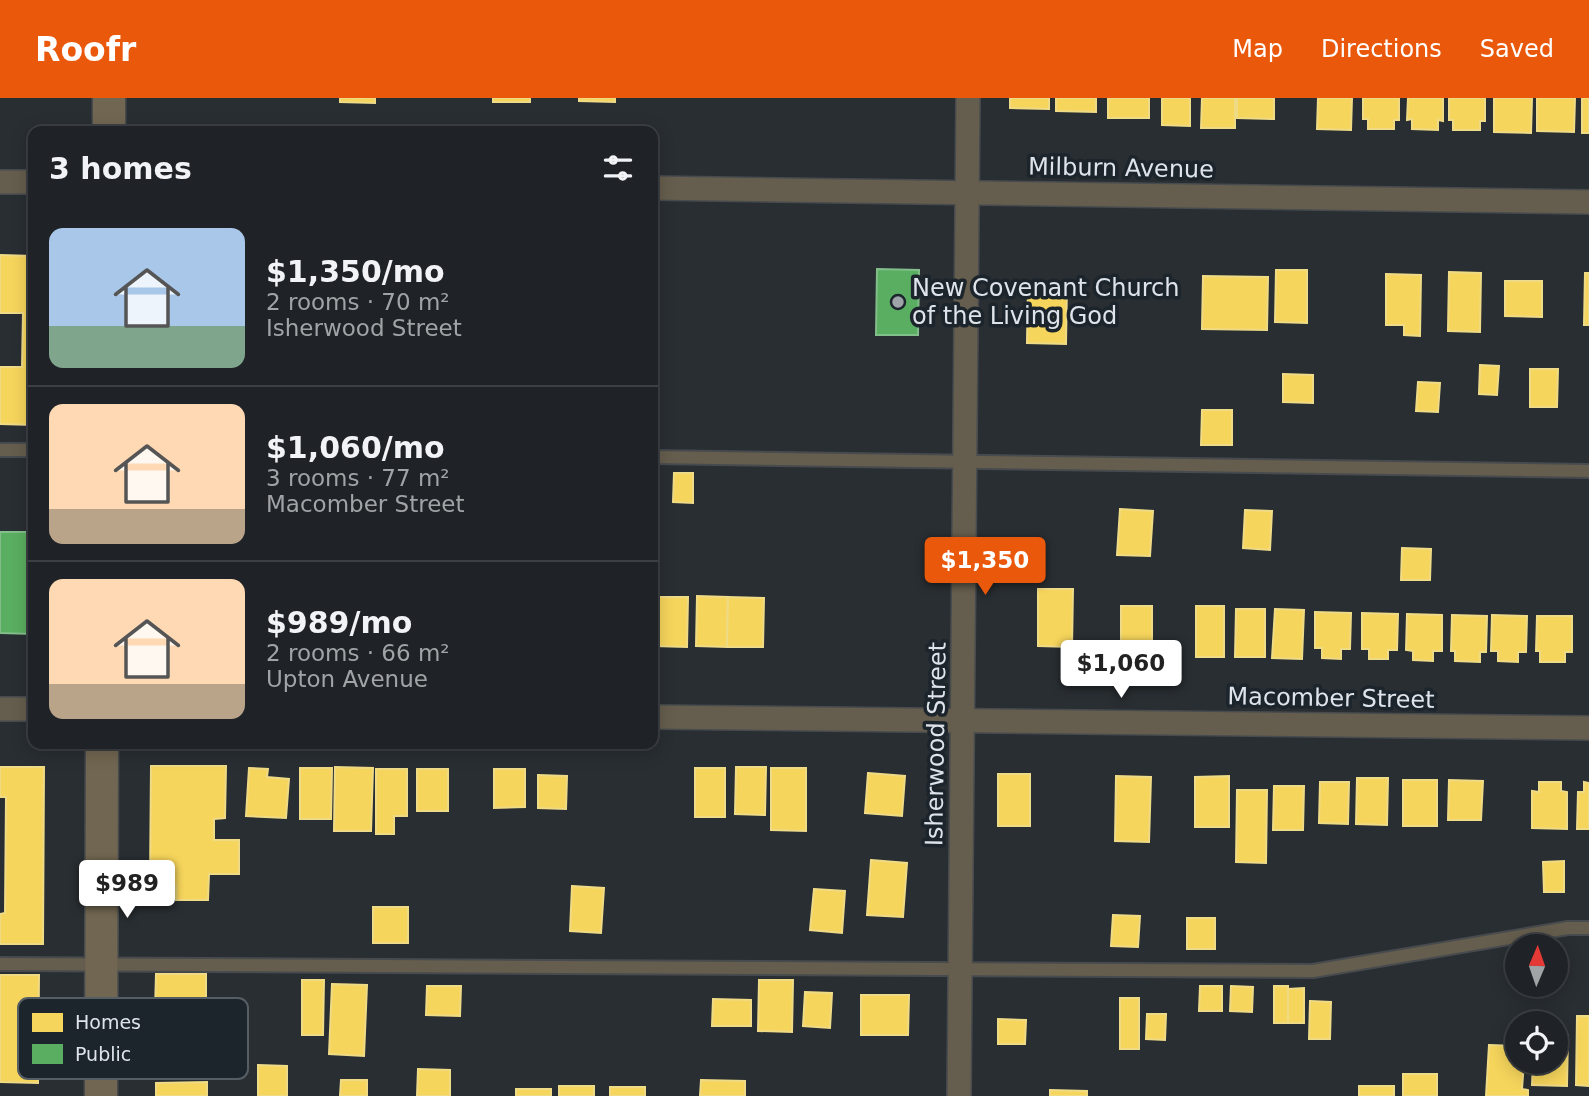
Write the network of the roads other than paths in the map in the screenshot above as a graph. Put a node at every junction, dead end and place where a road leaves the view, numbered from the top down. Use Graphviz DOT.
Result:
graph roads {
  1 [pos="109,98"];
  2 [pos="968,98"];
  3 [pos="109,126"];
  4 [pos="0,181"];
  5 [pos="28,182"];
  6 [pos="658,188"];
  7 [pos="967,192"];
  8 [pos="1589,202"];
  9 [pos="0,450"];
  10 [pos="28,450"];
  11 [pos="658,457"];
  12 [pos="964,461"];
  13 [pos="1589,471"];
  14 [pos="0,709"];
  15 [pos="28,709"];
  16 [pos="658,716"];
  17 [pos="962,720"];
  18 [pos="1589,728"];
  19 [pos="102,749"];
  20 [pos="1589,928"];
  21 [pos="0,964"];
  22 [pos="101,966"];
  23 [pos="960,971"];
  24 [pos="101,998"];
  25 [pos="959,1096"];
  1 -- 3 [label="street"];
  2 -- 7 [label="street, Isherwood Street"];
  4 -- 5 [label="street"];
  6 -- 7 [label="street, Milburn Avenue"];
  7 -- 8 [label="street, Milburn Avenue"];
  7 -- 12 [label="street, Isherwood Street"];
  9 -- 10 [label="lane"];
  11 -- 12 [label="lane"];
  12 -- 13 [label="lane"];
  12 -- 17 [label="street, Isherwood Street"];
  14 -- 15 [label="street"];
  16 -- 17 [label="street, Macomber Street"];
  17 -- 18 [label="street, Macomber Street"];
  17 -- 23 [label="street, Isherwood Street"];
  19 -- 22 [label="street"];
  20 -- 23 [label="lane"];
  21 -- 22 [label="lane"];
  22 -- 23 [label="lane"];
  22 -- 24 [label="street"];
  23 -- 25 [label="street, Isherwood Street"];
}
